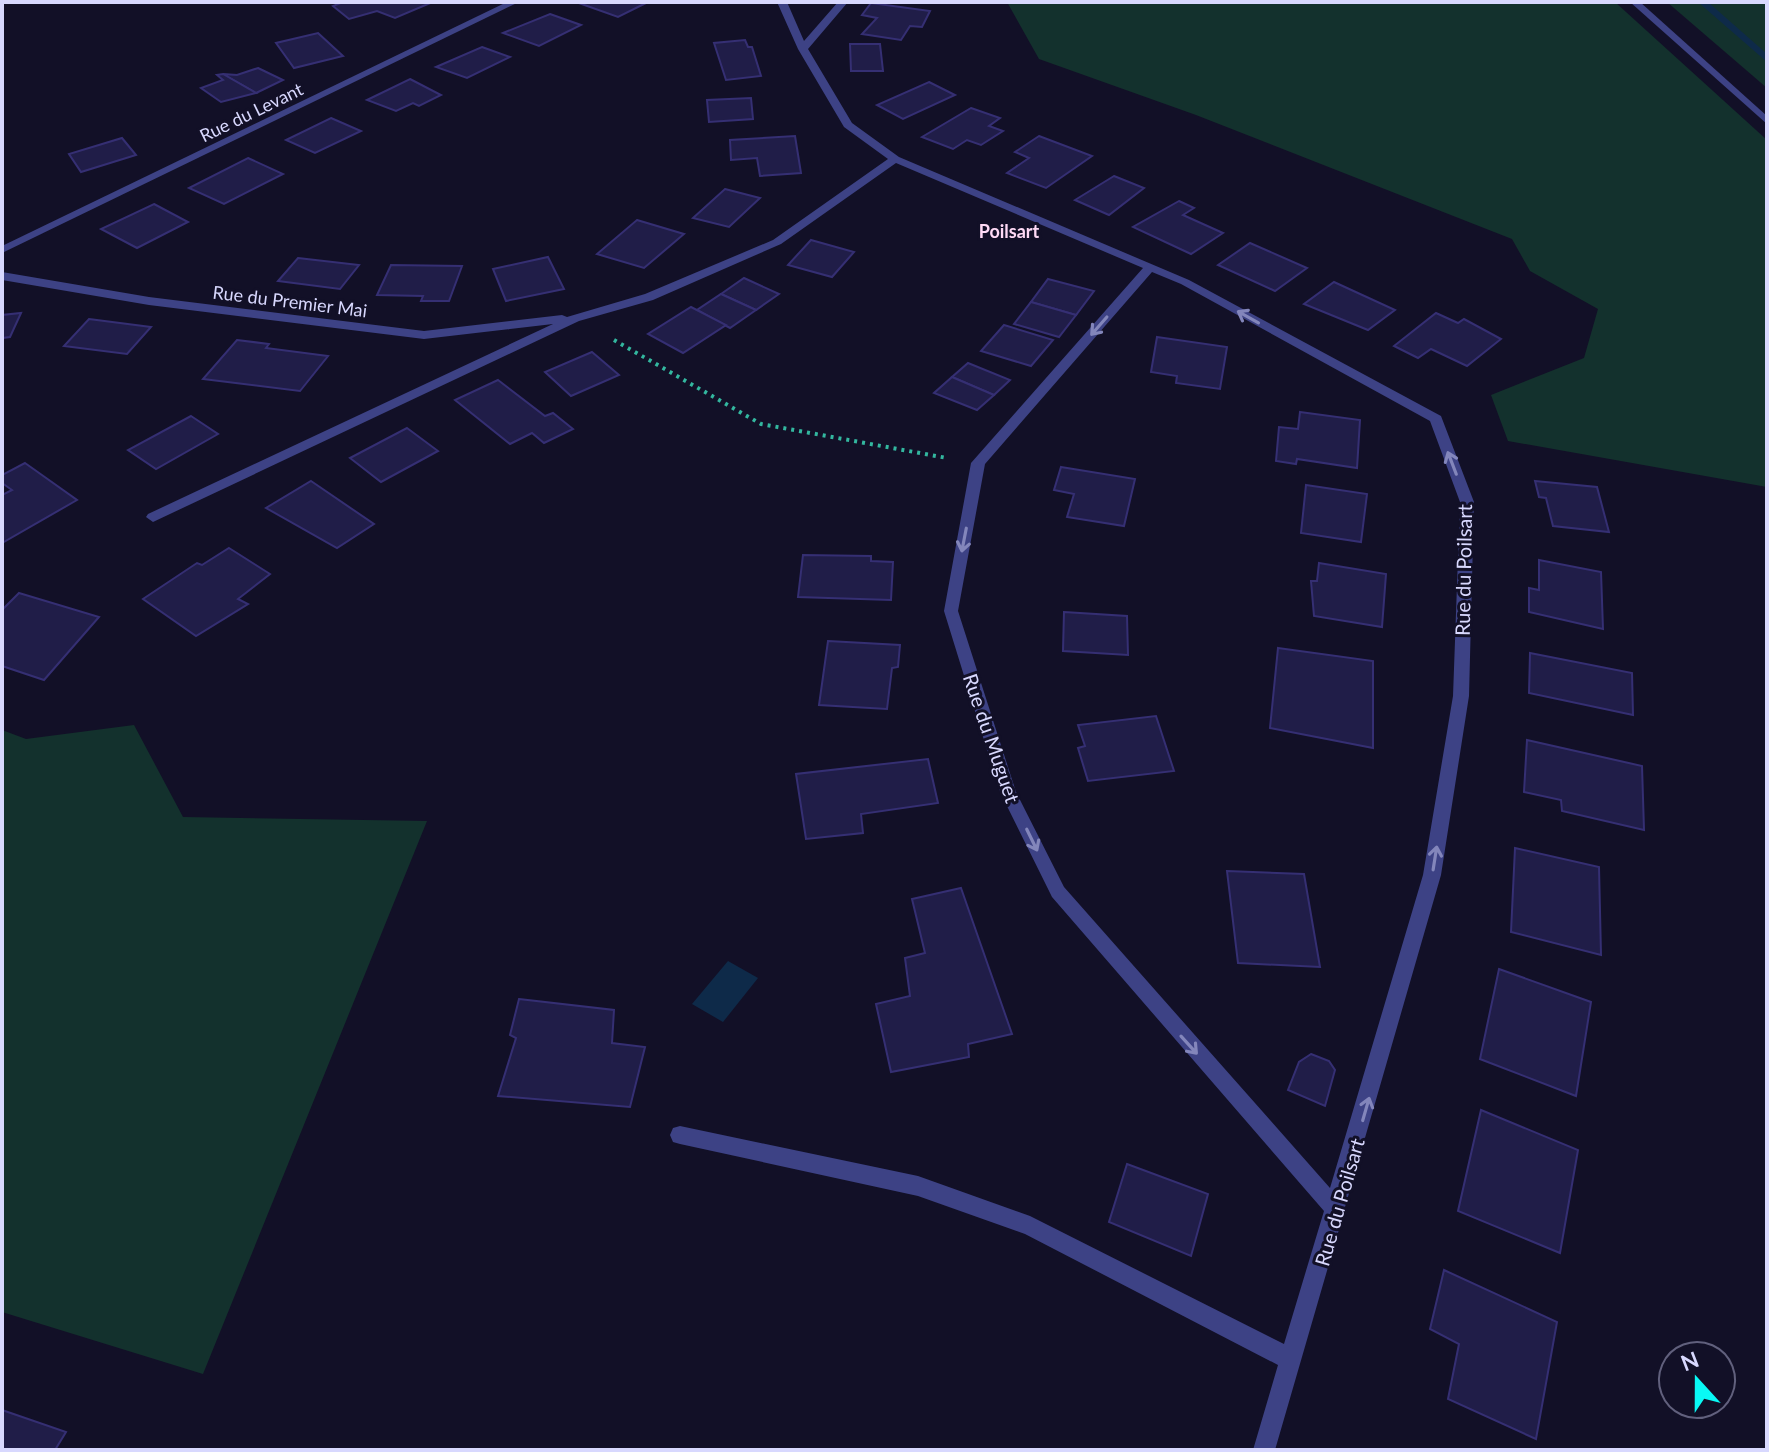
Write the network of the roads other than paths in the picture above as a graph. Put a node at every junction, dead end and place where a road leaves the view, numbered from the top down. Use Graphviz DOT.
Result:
graph roads {
  1 [pos="514,2"];
  2 [pos="782,2"];
  3 [pos="843,2"];
  4 [pos="1635,2"];
  5 [pos="803,49"];
  6 [pos="1767,121"];
  7 [pos="895,159"];
  8 [pos="2,250"];
  9 [pos="1150,268"];
  10 [pos="2,276"];
  11 [pos="575,318"];
  12 [pos="153,517"];
  13 [pos="680,1135"];
  14 [pos="1337,1211"];
  15 [pos="1292,1360"];
  16 [pos="1264,1450"];
  1 -- 8 [label="street, Rue du Levant"];
  2 -- 5 [label="street, Rue du Poilsart"];
  3 -- 5 [label="street"];
  4 -- 6 [label="street"];
  5 -- 7 [label="street, Rue du Poilsart"];
  7 -- 9 [label="street, Rue du Poilsart"];
  7 -- 11 [label="street, Rue du Premier Mai"];
  9 -- 14 [label="street, Rue du Muguet, one-way"];
  14 -- 9 [label="street, Rue du Poilsart, one-way"];
  10 -- 11 [label="street, Rue du Premier Mai"];
  11 -- 12 [label="street, Rue du Premier Mai"];
  13 -- 15 [label="street"];
  14 -- 15 [label="street, Rue du Poilsart"];
  15 -- 16 [label="street, Rue du Poilsart"];
}
